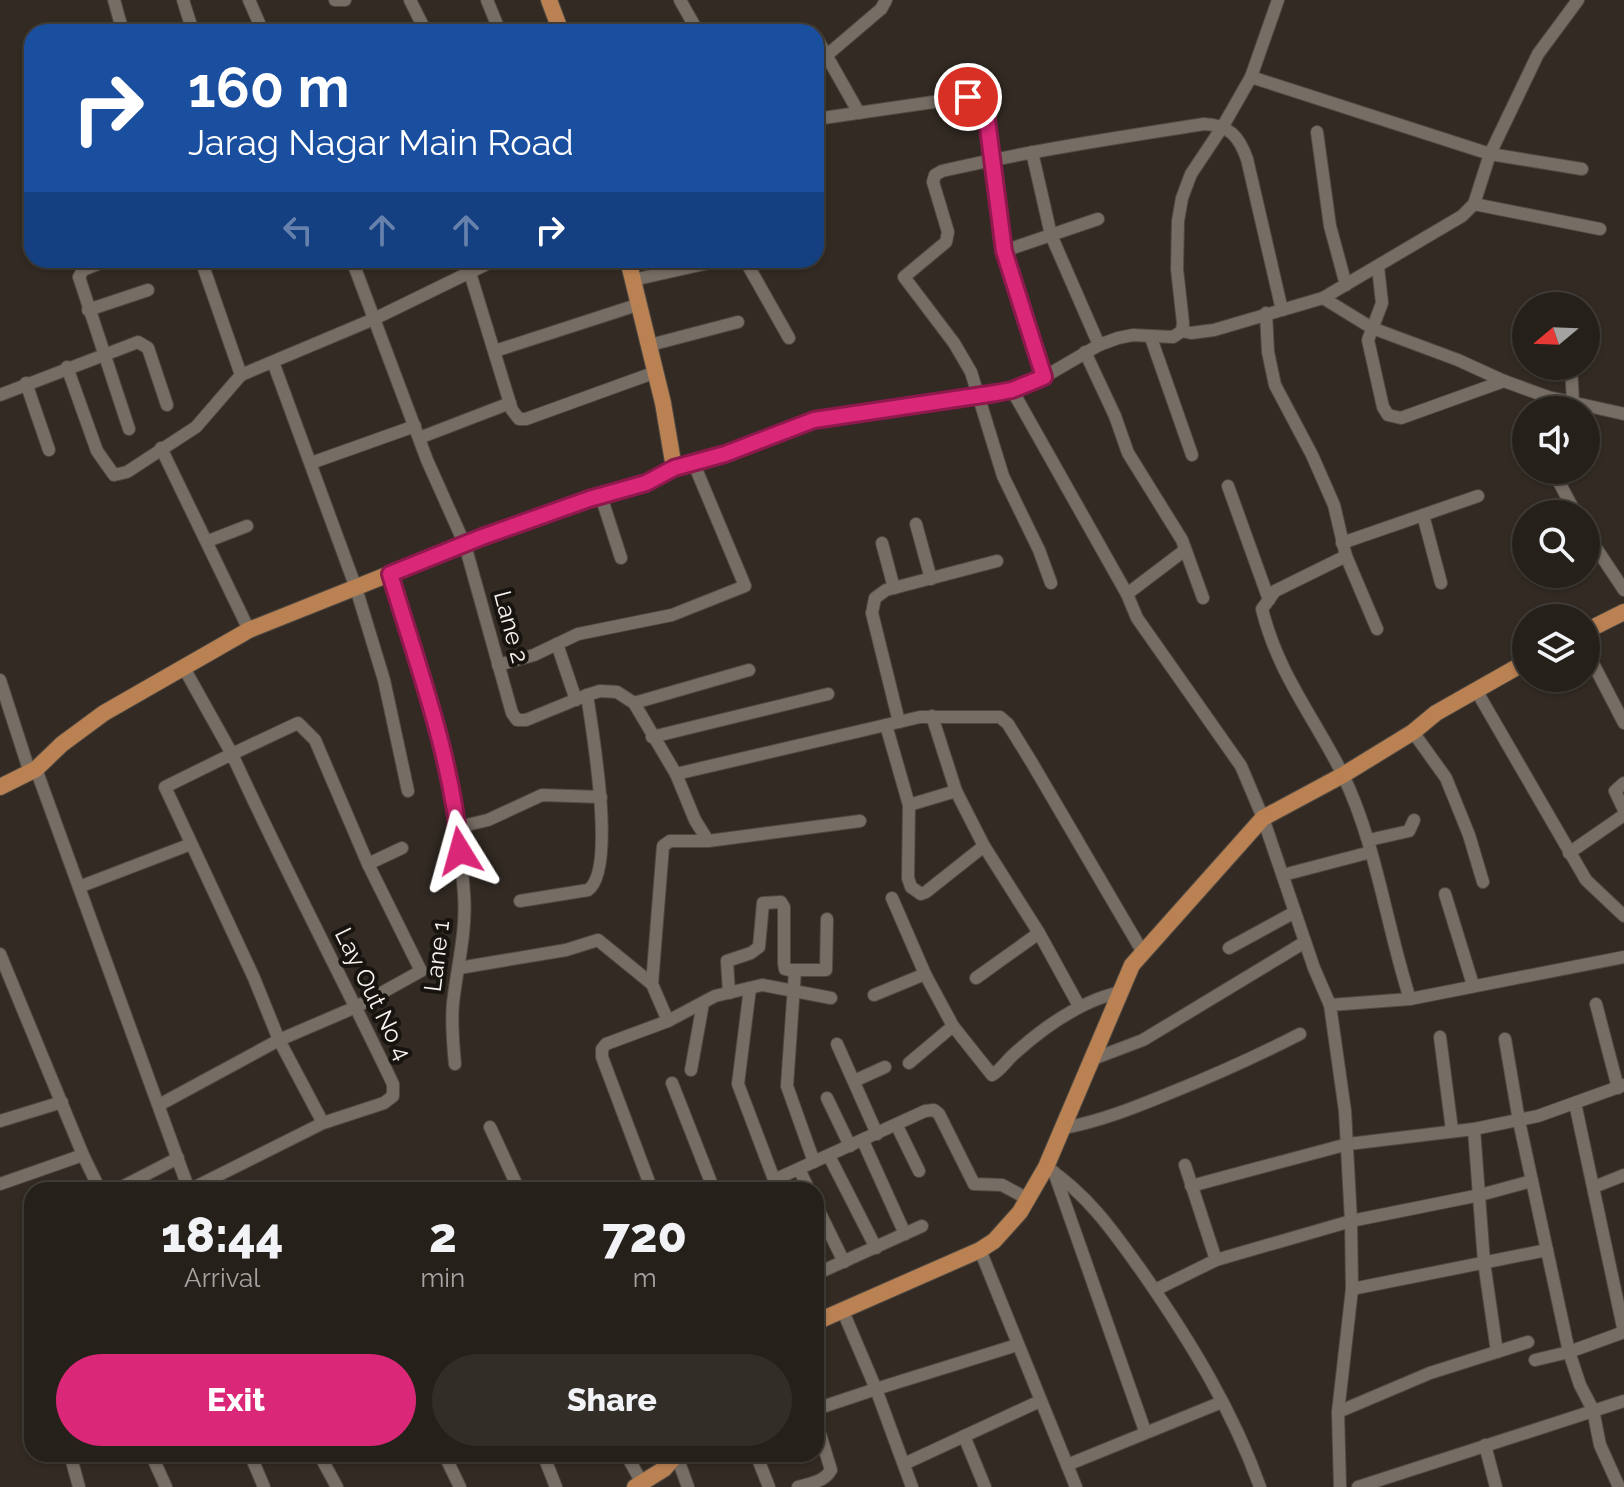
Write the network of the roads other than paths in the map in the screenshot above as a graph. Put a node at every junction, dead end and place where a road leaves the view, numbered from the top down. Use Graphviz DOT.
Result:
graph roads {
  1 [pos="183,0"];
  2 [pos="249,0"];
  3 [pos="335,0"];
  4 [pos="345,0"];
  5 [pos="410,0"];
  6 [pos="487,0"];
  7 [pos="549,0"];
  8 [pos="680,0"];
  9 [pos="886,0"];
  10 [pos="1278,0"];
  11 [pos="1578,0"];
  12 [pos="116,1"];
  13 [pos="121,24"];
  14 [pos="190,24"];
  15 [pos="260,24"];
  16 [pos="422,24"];
  17 [pos="497,24"];
  18 [pos="558,24"];
  19 [pos="694,24"];
  20 [pos="824,50"];
  21 [pos="827,55"];
  22 [pos="1251,77"];
  23 [pos="859,113"];
  24 [pos="824,118"];
  25 [pos="1223,126"];
  26 [pos="1317,132"];
  27 [pos="1032,152"];
  28 [pos="1490,154"];
  29 [pos="991,160"];
  30 [pos="1582,169"];
  31 [pos="1474,204"];
  32 [pos="1098,219"];
  33 [pos="1600,229"];
  34 [pos="1051,235"];
  35 [pos="1004,251"];
  36 [pos="1378,267"];
  37 [pos="88,268"];
  38 [pos="204,268"];
  39 [pos="355,268"];
  40 [pos="462,268"];
  41 [pos="468,268"];
  42 [pos="630,268"];
  43 [pos="686,268"];
  44 [pos="750,268"];
  45 [pos="633,280"];
  46 [pos="1346,285"];
  47 [pos="148,290"];
  48 [pos="1323,298"];
  49 [pos="640,304"];
  50 [pos="88,310"];
  51 [pos="1282,310"];
  52 [pos="1266,313"];
  53 [pos="374,319"];
  54 [pos="738,322"];
  55 [pos="1372,328"];
  56 [pos="1182,331"];
  57 [pos="789,338"];
  58 [pos="1151,338"];
  59 [pos="650,345"];
  60 [pos="1099,345"];
  61 [pos="495,351"];
  62 [pos="1085,352"];
  63 [pos="104,353"];
  64 [pos="273,362"];
  65 [pos="67,367"];
  66 [pos="656,372"];
  67 [pos="241,375"];
  68 [pos="1044,377"];
  69 [pos="1504,381"];
  70 [pos="26,383"];
  71 [pos="1012,390"];
  72 [pos="0,395"];
  73 [pos="979,396"];
  74 [pos="1534,396"];
  75 [pos="510,403"];
  76 [pos="167,405"];
  77 [pos="1600,408"];
  78 [pos="1624,414"];
  79 [pos="129,429"];
  80 [pos="417,432"];
  81 [pos="161,448"];
  82 [pos="49,450"];
  83 [pos="1192,455"];
  84 [pos="311,463"];
  85 [pos="694,464"];
  86 [pos="674,468"];
  87 [pos="1228,486"];
  88 [pos="601,496"];
  89 [pos="1478,496"];
  90 [pos="1423,515"];
  91 [pos="916,524"];
  92 [pos="247,526"];
  93 [pos="208,541"];
  94 [pos="882,543"];
  95 [pos="1342,543"];
  96 [pos="465,545"];
  97 [pos="1185,550"];
  98 [pos="1600,554"];
  99 [pos="1346,556"];
  100 [pos="621,558"];
  101 [pos="997,561"];
  102 [pos="390,574"];
  103 [pos="931,579"];
  104 [pos="1051,583"];
  105 [pos="1441,583"];
  106 [pos="356,588"];
  107 [pos="894,588"];
  108 [pos="1624,590"];
  109 [pos="1127,594"];
  110 [pos="1203,598"];
  111 [pos="1269,600"];
  112 [pos="1624,612"];
  113 [pos="1600,624"];
  114 [pos="1377,629"];
  115 [pos="249,630"];
  116 [pos="557,644"];
  117 [pos="498,665"];
  118 [pos="184,668"];
  119 [pos="749,670"];
  120 [pos="1512,670"];
  121 [pos="1600,677"];
  122 [pos="0,680"];
  123 [pos="1476,690"];
  124 [pos="828,694"];
  125 [pos="581,698"];
  126 [pos="634,703"];
  127 [pos="4,714"];
  128 [pos="932,716"];
  129 [pos="892,723"];
  130 [pos="1624,723"];
  131 [pos="1413,732"];
  132 [pos="652,737"];
  133 [pos="232,754"];
  134 [pos="33,771"];
  135 [pos="676,774"];
  136 [pos="1343,775"];
  137 [pos="1624,783"];
  138 [pos="0,787"];
  139 [pos="408,791"];
  140 [pos="956,791"];
  141 [pos="601,797"];
  142 [pos="909,805"];
  143 [pos="1624,812"];
  144 [pos="1263,818"];
  145 [pos="1414,820"];
  146 [pos="860,821"];
  147 [pos="458,827"];
  148 [pos="708,841"];
  149 [pos="191,844"];
  150 [pos="984,846"];
  151 [pos="1370,846"];
  152 [pos="402,848"];
  153 [pos="1569,853"];
  154 [pos="368,864"];
  155 [pos="1283,875"];
  156 [pos="1483,882"];
  157 [pos="79,887"];
  158 [pos="1445,894"];
  159 [pos="892,898"];
  160 [pos="520,901"];
  161 [pos="1295,912"];
  162 [pos="1624,916"];
  163 [pos="827,919"];
  164 [pos="1039,933"];
  165 [pos="1305,942"];
  166 [pos="1229,948"];
  167 [pos="1142,951"];
  168 [pos="0,954"];
  169 [pos="1624,957"];
  170 [pos="459,968"];
  171 [pos="925,974"];
  172 [pos="976,978"];
  173 [pos="795,981"];
  174 [pos="728,983"];
  175 [pos="652,984"];
  176 [pos="1473,985"];
  177 [pos="750,988"];
  178 [pos="1120,992"];
  179 [pos="874,995"];
  180 [pos="831,998"];
  181 [pos="1410,999"];
  182 [pos="703,1003"];
  183 [pos="1596,1004"];
  184 [pos="1330,1005"];
  185 [pos="1079,1006"];
  186 [pos="356,1007"];
  187 [pos="664,1012"];
  188 [pos="953,1026"];
  189 [pos="1300,1034"];
  190 [pos="1440,1037"];
  191 [pos="1505,1039"];
  192 [pos="279,1040"];
  193 [pos="837,1044"];
  194 [pos="1093,1059"];
  195 [pos="909,1063"];
  196 [pos="455,1064"];
  197 [pos="885,1067"];
  198 [pos="691,1070"];
  199 [pos="854,1081"];
  200 [pos="672,1083"];
  201 [pos="1621,1086"];
  202 [pos="827,1098"];
  203 [pos="62,1102"];
  204 [pos="1575,1103"];
  205 [pos="159,1105"];
  206 [pos="0,1121"];
  207 [pos="1519,1121"];
  208 [pos="323,1123"];
  209 [pos="897,1126"];
  210 [pos="490,1127"];
  211 [pos="1064,1128"];
  212 [pos="1474,1129"];
  213 [pos="1452,1130"];
  214 [pos="877,1134"];
  215 [pos="863,1141"];
  216 [pos="1348,1144"];
  217 [pos="850,1146"];
  218 [pos="83,1155"];
  219 [pos="829,1156"];
  220 [pos="178,1158"];
  221 [pos="814,1162"];
  222 [pos="1185,1165"];
  223 [pos="799,1169"];
  224 [pos="1050,1169"];
  225 [pos="919,1171"];
  226 [pos="1624,1175"];
  227 [pos="1532,1181"];
  228 [pos="96,1182"];
  229 [pos="132,1182"];
  230 [pos="186,1182"];
  231 [pos="205,1182"];
  232 [pos="515,1182"];
  233 [pos="649,1182"];
  234 [pos="711,1182"];
  235 [pos="775,1182"];
  236 [pos="780,1182"];
  237 [pos="805,1182"];
  238 [pos="0,1184"];
  239 [pos="1191,1186"];
  240 [pos="1594,1187"];
  241 [pos="1480,1195"];
  242 [pos="1028,1199"];
  243 [pos="824,1221"];
  244 [pos="1351,1221"];
  245 [pos="922,1226"];
  246 [pos="905,1234"];
  247 [pos="876,1248"];
  248 [pos="980,1250"];
  249 [pos="1547,1250"];
  250 [pos="1216,1260"];
  251 [pos="844,1262"];
  252 [pos="1484,1262"];
  253 [pos="1618,1267"];
  254 [pos="824,1271"];
  255 [pos="1352,1289"];
  256 [pos="1155,1290"];
  257 [pos="842,1309"];
  258 [pos="824,1318"];
  259 [pos="1624,1332"];
  260 [pos="1528,1342"];
  261 [pos="1017,1345"];
  262 [pos="1497,1352"];
  263 [pos="1569,1352"];
  264 [pos="1535,1360"];
  265 [pos="876,1389"];
  266 [pos="1040,1401"];
  267 [pos="1624,1401"];
  268 [pos="1222,1402"];
  269 [pos="824,1406"];
  270 [pos="1593,1410"];
  271 [pos="1338,1412"];
  272 [pos="1145,1431"];
  273 [pos="964,1436"];
  274 [pos="1485,1445"];
  275 [pos="824,1447"];
  276 [pos="72,1462"];
  277 [pos="155,1462"];
  278 [pos="253,1462"];
  279 [pos="323,1462"];
  280 [pos="448,1462"];
  281 [pos="546,1462"];
  282 [pos="629,1462"];
  283 [pos="670,1462"];
  284 [pos="679,1462"];
  285 [pos="759,1462"];
  286 [pos="904,1464"];
  287 [pos="1067,1465"];
  288 [pos="1618,1470"];
  289 [pos="1258,1484"];
  290 [pos="639,1485"];
  291 [pos="79,1487"];
  292 [pos="166,1487"];
  293 [pos="264,1487"];
  294 [pos="337,1487"];
  295 [pos="460,1487"];
  296 [pos="556,1487"];
  297 [pos="688,1487"];
  298 [pos="769,1487"];
  299 [pos="798,1487"];
  300 [pos="912,1487"];
  301 [pos="985,1487"];
  302 [pos="1076,1487"];
  303 [pos="1244,1487"];
  304 [pos="1340,1487"];
  305 [pos="1358,1487"];
  306 [pos="1496,1487"];
  307 [pos="1619,1487"];
  1 -- 14 [label="street"];
  2 -- 15 [label="street"];
  3 -- 4 [label="street"];
  5 -- 16 [label="street"];
  6 -- 17 [label="street"];
  7 -- 18 [label="main road"];
  8 -- 19 [label="street"];
  9 -- 21 [label="street"];
  10 -- 22 [label="street"];
  11 -- 28 [label="street"];
  12 -- 13 [label="street"];
  20 -- 21 [label="street"];
  21 -- 23 [label="street"];
  22 -- 25 [label="street"];
  22 -- 28 [label="street"];
  23 -- 24 [label="street"];
  23 -- 29 [label="street"];
  25 -- 27 [label="street"];
  25 -- 51 [label="street"];
  25 -- 56 [label="street"];
  26 -- 46 [label="street"];
  27 -- 29 [label="street"];
  27 -- 34 [label="street"];
  28 -- 30 [label="street"];
  28 -- 31 [label="street"];
  29 -- 35 [label="street"];
  29 -- 73 [label="street"];
  31 -- 33 [label="street"];
  31 -- 36 [label="street"];
  32 -- 34 [label="street"];
  34 -- 35 [label="street"];
  34 -- 60 [label="street"];
  35 -- 68 [label="street"];
  36 -- 46 [label="street"];
  36 -- 55 [label="street"];
  37 -- 50 [label="street"];
  38 -- 67 [label="street"];
  39 -- 53 [label="street, Lane 2"];
  40 -- 53 [label="street"];
  41 -- 61 [label="street"];
  42 -- 45 [label="main road"];
  43 -- 45 [label="street"];
  44 -- 57 [label="street"];
  45 -- 49 [label="main road"];
  46 -- 48 [label="street"];
  47 -- 50 [label="street"];
  48 -- 51 [label="street"];
  48 -- 55 [label="street"];
  49 -- 59 [label="main road"];
  49 -- 61 [label="street"];
  50 -- 63 [label="street"];
  51 -- 52 [label="street"];
  52 -- 56 [label="street"];
  52 -- 95 [label="street"];
  53 -- 64 [label="street"];
  53 -- 80 [label="street, Lane 2"];
  54 -- 59 [label="street"];
  55 -- 69 [label="street"];
  55 -- 69 [label="street"];
  56 -- 58 [label="street"];
  58 -- 60 [label="street"];
  58 -- 83 [label="street"];
  59 -- 66 [label="main road"];
  60 -- 62 [label="street"];
  61 -- 75 [label="street"];
  62 -- 68 [label="street"];
  62 -- 97 [label="street"];
  63 -- 65 [label="street"];
  63 -- 76 [label="street"];
  63 -- 79 [label="street"];
  64 -- 67 [label="street"];
  64 -- 84 [label="street"];
  65 -- 70 [label="street"];
  65 -- 81 [label="street"];
  66 -- 75 [label="street"];
  66 -- 86 [label="main road"];
  67 -- 81 [label="street"];
  68 -- 71 [label="street"];
  69 -- 74 [label="street"];
  70 -- 72 [label="street"];
  70 -- 82 [label="street"];
  71 -- 73 [label="street"];
  71 -- 109 [label="street"];
  73 -- 85 [label="street"];
  73 -- 104 [label="street"];
  75 -- 80 [label="street"];
  77 -- 78 [label="street"];
  80 -- 84 [label="street"];
  80 -- 96 [label="street, Lane 2"];
  81 -- 93 [label="street"];
  84 -- 106 [label="street"];
  85 -- 86 [label="street"];
  85 -- 116 [label="street"];
  86 -- 88 [label="main road"];
  87 -- 111 [label="street"];
  88 -- 96 [label="main road"];
  88 -- 100 [label="street"];
  89 -- 90 [label="street"];
  90 -- 95 [label="street"];
  90 -- 105 [label="street"];
  91 -- 103 [label="street"];
  92 -- 93 [label="street"];
  93 -- 115 [label="street"];
  94 -- 107 [label="street"];
  95 -- 99 [label="street"];
  96 -- 102 [label="main road"];
  96 -- 117 [label="street, Lane 2"];
  97 -- 109 [label="street"];
  97 -- 110 [label="street"];
  98 -- 108 [label="street"];
  99 -- 111 [label="street"];
  99 -- 114 [label="street"];
  101 -- 103 [label="street"];
  102 -- 106 [label="main road"];
  102 -- 147 [label="street, Lane 1"];
  103 -- 107 [label="street"];
  106 -- 115 [label="main road"];
  106 -- 139 [label="street"];
  107 -- 129 [label="street"];
  109 -- 144 [label="street"];
  111 -- 136 [label="street"];
  112 -- 113 [label="main road"];
  115 -- 118 [label="main road"];
  116 -- 117 [label="street"];
  116 -- 125 [label="street"];
  117 -- 125 [label="street, Lane 2"];
  118 -- 133 [label="street, Lay Out No 4"];
  118 -- 134 [label="main road"];
  119 -- 126 [label="street"];
  120 -- 123 [label="main road"];
  121 -- 130 [label="street"];
  122 -- 127 [label="street, Lay Out No 4"];
  123 -- 131 [label="main road"];
  123 -- 153 [label="street"];
  124 -- 132 [label="street"];
  125 -- 126 [label="street"];
  125 -- 141 [label="street"];
  126 -- 132 [label="street"];
  127 -- 134 [label="street, Lay Out No 4"];
  128 -- 129 [label="street"];
  128 -- 140 [label="street"];
  128 -- 167 [label="street"];
  129 -- 135 [label="street"];
  129 -- 142 [label="street"];
  131 -- 136 [label="main road"];
  131 -- 156 [label="street"];
  132 -- 135 [label="street"];
  133 -- 149 [label="street"];
  133 -- 154 [label="street"];
  133 -- 186 [label="street, Lay Out No 4"];
  134 -- 138 [label="main road"];
  134 -- 157 [label="street, Lay Out No 4"];
  135 -- 148 [label="street"];
  136 -- 144 [label="main road"];
  136 -- 151 [label="street"];
  137 -- 143 [label="street"];
  140 -- 142 [label="street"];
  140 -- 150 [label="street"];
  141 -- 147 [label="street"];
  141 -- 160 [label="street"];
  142 -- 150 [label="street"];
  143 -- 153 [label="street"];
  144 -- 155 [label="street"];
  144 -- 167 [label="main road"];
  145 -- 151 [label="street"];
  146 -- 148 [label="street"];
  147 -- 170 [label="street, Lane 1"];
  148 -- 175 [label="street"];
  149 -- 157 [label="street"];
  149 -- 192 [label="street"];
  150 -- 164 [label="street"];
  151 -- 155 [label="street"];
  151 -- 181 [label="street"];
  152 -- 154 [label="street"];
  153 -- 162 [label="street"];
  154 -- 186 [label="street"];
  155 -- 161 [label="street"];
  157 -- 205 [label="street, Lay Out No 4"];
  158 -- 176 [label="street"];
  159 -- 171 [label="street"];
  161 -- 165 [label="street"];
  161 -- 166 [label="street"];
  163 -- 173 [label="street"];
  164 -- 172 [label="street"];
  164 -- 185 [label="street"];
  165 -- 184 [label="street"];
  165 -- 194 [label="street"];
  167 -- 178 [label="main road"];
  168 -- 203 [label="street"];
  169 -- 176 [label="street"];
  170 -- 175 [label="street"];
  170 -- 196 [label="street, Lane 1"];
  171 -- 179 [label="street"];
  171 -- 188 [label="street"];
  173 -- 174 [label="street"];
  173 -- 177 [label="street"];
  173 -- 180 [label="street"];
  173 -- 221 [label="street"];
  174 -- 177 [label="street"];
  174 -- 182 [label="street"];
  175 -- 187 [label="street"];
  176 -- 181 [label="street"];
  177 -- 235 [label="street"];
  178 -- 185 [label="street"];
  178 -- 194 [label="main road"];
  181 -- 184 [label="street"];
  182 -- 187 [label="street"];
  182 -- 198 [label="street"];
  183 -- 201 [label="street"];
  184 -- 216 [label="street"];
  185 -- 188 [label="street"];
  186 -- 192 [label="street"];
  186 -- 208 [label="street, Lay Out No 4"];
  187 -- 233 [label="street"];
  188 -- 195 [label="street"];
  189 -- 211 [label="street"];
  190 -- 213 [label="street"];
  191 -- 207 [label="street"];
  192 -- 205 [label="street"];
  192 -- 208 [label="street"];
  193 -- 199 [label="street"];
  194 -- 211 [label="main road"];
  197 -- 199 [label="street"];
  199 -- 214 [label="street"];
  200 -- 234 [label="street"];
  201 -- 204 [label="street"];
  202 -- 217 [label="street"];
  203 -- 206 [label="street"];
  203 -- 218 [label="street"];
  204 -- 207 [label="street"];
  204 -- 240 [label="street"];
  205 -- 220 [label="street, Lay Out No 4"];
  207 -- 212 [label="street"];
  207 -- 227 [label="street"];
  208 -- 231 [label="street, Lay Out No 4"];
  209 -- 214 [label="street"];
  209 -- 225 [label="street"];
  209 -- 242 [label="street"];
  210 -- 232 [label="street"];
  211 -- 224 [label="main road"];
  212 -- 213 [label="street"];
  212 -- 241 [label="street"];
  213 -- 216 [label="street"];
  214 -- 215 [label="street"];
  215 -- 217 [label="street"];
  215 -- 246 [label="street"];
  216 -- 239 [label="street"];
  216 -- 244 [label="street"];
  217 -- 219 [label="street"];
  218 -- 228 [label="street"];
  218 -- 238 [label="street"];
  219 -- 221 [label="street"];
  219 -- 247 [label="street"];
  220 -- 229 [label="street"];
  220 -- 230 [label="street, Lay Out No 4"];
  221 -- 223 [label="street"];
  222 -- 239 [label="street"];
  223 -- 236 [label="street"];
  223 -- 237 [label="street"];
  224 -- 242 [label="main road"];
  224 -- 256 [label="street"];
  224 -- 272 [label="street"];
  226 -- 240 [label="street"];
  227 -- 241 [label="street"];
  227 -- 249 [label="street"];
  239 -- 250 [label="street"];
  240 -- 253 [label="street"];
  241 -- 244 [label="street"];
  241 -- 252 [label="street"];
  242 -- 248 [label="main road"];
  243 -- 251 [label="street"];
  244 -- 250 [label="street"];
  244 -- 255 [label="street"];
  245 -- 246 [label="street"];
  246 -- 247 [label="street"];
  247 -- 251 [label="street"];
  248 -- 257 [label="main road"];
  248 -- 261 [label="street"];
  249 -- 252 [label="street"];
  249 -- 263 [label="street"];
  250 -- 256 [label="street"];
  251 -- 254 [label="street"];
  252 -- 255 [label="street"];
  252 -- 262 [label="street"];
  253 -- 259 [label="street"];
  255 -- 271 [label="street"];
  256 -- 268 [label="street"];
  257 -- 258 [label="main road"];
  257 -- 265 [label="street"];
  259 -- 263 [label="street"];
  260 -- 262 [label="street"];
  261 -- 265 [label="street"];
  261 -- 266 [label="street"];
  262 -- 271 [label="street"];
  263 -- 264 [label="street"];
  263 -- 270 [label="street"];
  265 -- 269 [label="street"];
  265 -- 286 [label="street"];
  266 -- 273 [label="street"];
  266 -- 287 [label="street"];
  267 -- 270 [label="street"];
  268 -- 272 [label="street"];
  268 -- 289 [label="street"];
  270 -- 274 [label="street"];
  270 -- 288 [label="street"];
  271 -- 304 [label="street"];
  272 -- 287 [label="street"];
  273 -- 286 [label="street"];
  273 -- 301 [label="street"];
  274 -- 305 [label="street"];
  274 -- 306 [label="street"];
  275 -- 299 [label="street"];
  276 -- 291 [label="street"];
  277 -- 292 [label="street"];
  278 -- 293 [label="street"];
  279 -- 294 [label="street"];
  280 -- 295 [label="street"];
  281 -- 296 [label="street"];
  282 -- 290 [label="street"];
  283 -- 290 [label="main road"];
  284 -- 297 [label="street"];
  285 -- 298 [label="street"];
  286 -- 300 [label="street"];
  287 -- 302 [label="street"];
  288 -- 307 [label="street"];
  289 -- 303 [label="street"];
}
